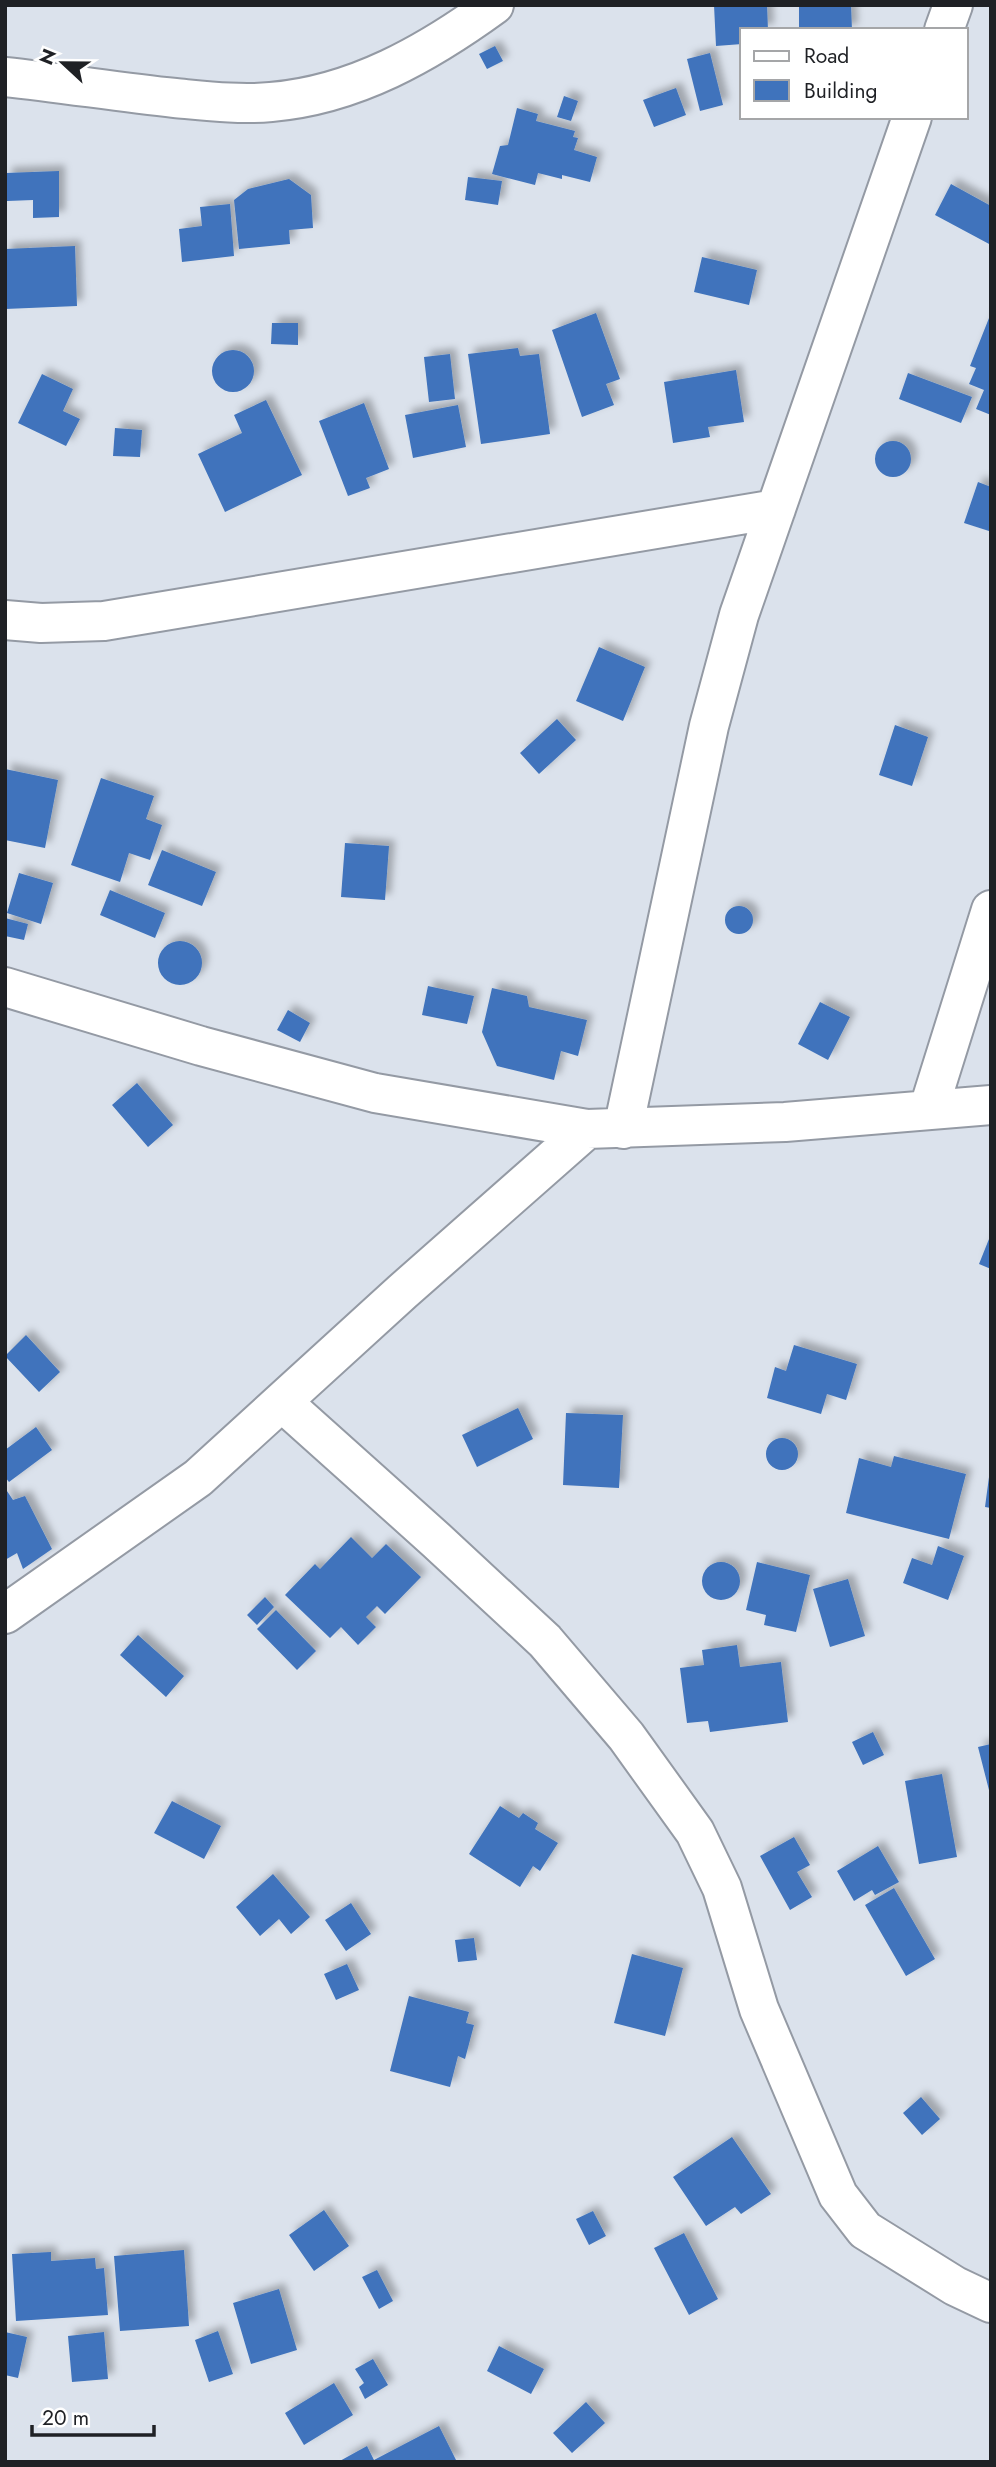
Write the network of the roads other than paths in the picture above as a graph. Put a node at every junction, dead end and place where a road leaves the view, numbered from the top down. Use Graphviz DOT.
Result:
graph roads {
  1 [pos="494,5"];
  2 [pos="953,5"];
  3 [pos="945,28"];
  4 [pos="5,77"];
  5 [pos="911,119"];
  6 [pos="776,509"];
  7 [pos="5,620"];
  8 [pos="991,910"];
  9 [pos="5,987"];
  10 [pos="991,1105"];
  11 [pos="929,1108"];
  12 [pos="605,1129"];
  13 [pos="282,1402"];
  14 [pos="5,1614"];
  15 [pos="991,2303"];
  1 -- 4 [label="street"];
  2 -- 3 [label="street"];
  5 -- 6 [label="street"];
  6 -- 7 [label="street"];
  6 -- 12 [label="street"];
  8 -- 11 [label="street"];
  9 -- 12 [label="street"];
  10 -- 11 [label="street"];
  11 -- 12 [label="street"];
  12 -- 13 [label="street"];
  13 -- 14 [label="street"];
  13 -- 15 [label="street"];
}
